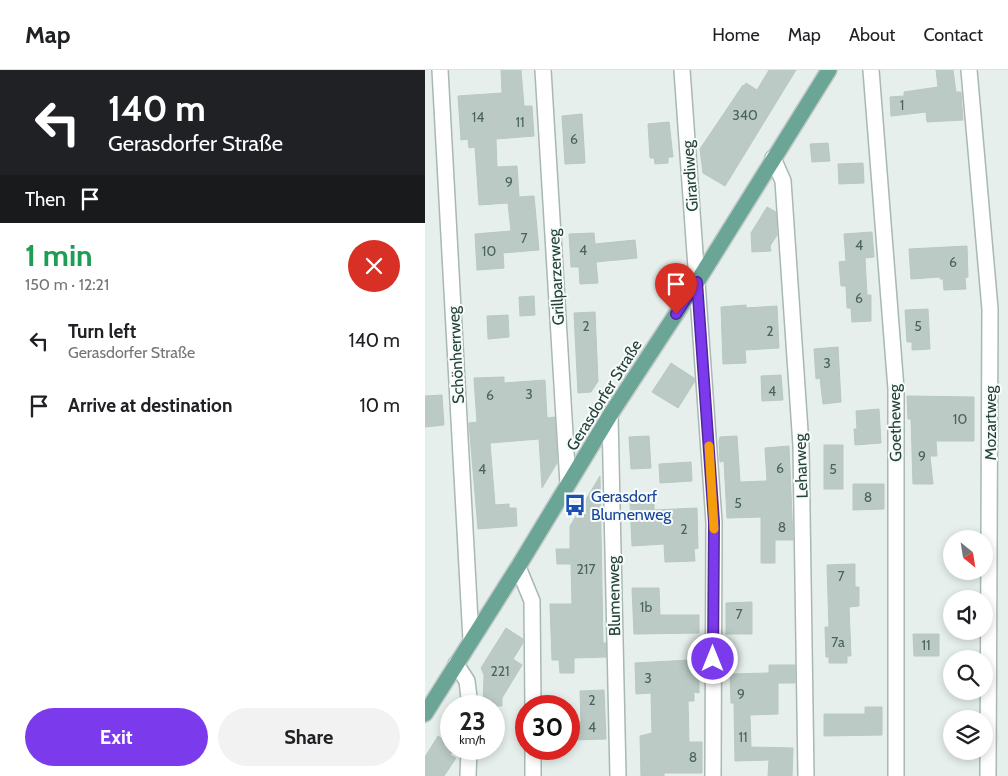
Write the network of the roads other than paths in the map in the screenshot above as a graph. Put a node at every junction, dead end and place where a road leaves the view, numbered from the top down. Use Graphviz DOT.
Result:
graph roads {
  1 [pos="440,70"];
  2 [pos="543,70"];
  3 [pos="682,70"];
  4 [pos="829,70"];
  5 [pos="871,70"];
  6 [pos="969,70"];
  7 [pos="773,158"];
  8 [pos="697,282"];
  9 [pos="610,416"];
  10 [pos="568,484"];
  11 [pos="518,567"];
  12 [pos="471,640"];
  13 [pos="456,664"];
  14 [pos="469,695"];
  15 [pos="533,695"];
  16 [pos="425,714"];
  17 [pos="469,760"];
  18 [pos="533,760"];
  19 [pos="468,776"];
  20 [pos="533,776"];
  21 [pos="618,776"];
  22 [pos="713,776"];
  23 [pos="806,776"];
  24 [pos="896,776"];
  25 [pos="988,776"];
  1 -- 12 [label="street, Schönherrweg"];
  2 -- 10 [label="street, Grillparzerweg"];
  3 -- 8 [label="street, Girardiweg"];
  4 -- 7 [label="main road, Gerasdorfer Straße"];
  5 -- 24 [label="street, Goetheweg"];
  6 -- 25 [label="street, Mozartweg"];
  7 -- 8 [label="main road, Gerasdorfer Straße"];
  7 -- 23 [label="street, Leharweg"];
  8 -- 9 [label="main road, Gerasdorfer Straße"];
  8 -- 22 [label="street, Girardiweg"];
  9 -- 10 [label="main road, Gerasdorfer Straße"];
  9 -- 21 [label="street, Blumenweg"];
  10 -- 11 [label="main road, Gerasdorfer Straße"];
  11 -- 12 [label="main road, Gerasdorfer Straße"];
  11 -- 15 [label="street"];
  12 -- 13 [label="main road, Gerasdorfer Straße"];
  13 -- 14 [label="street"];
  13 -- 16 [label="main road, Gerasdorfer Straße"];
  17 -- 19 [label="street"];
  18 -- 20 [label="street"];
}
